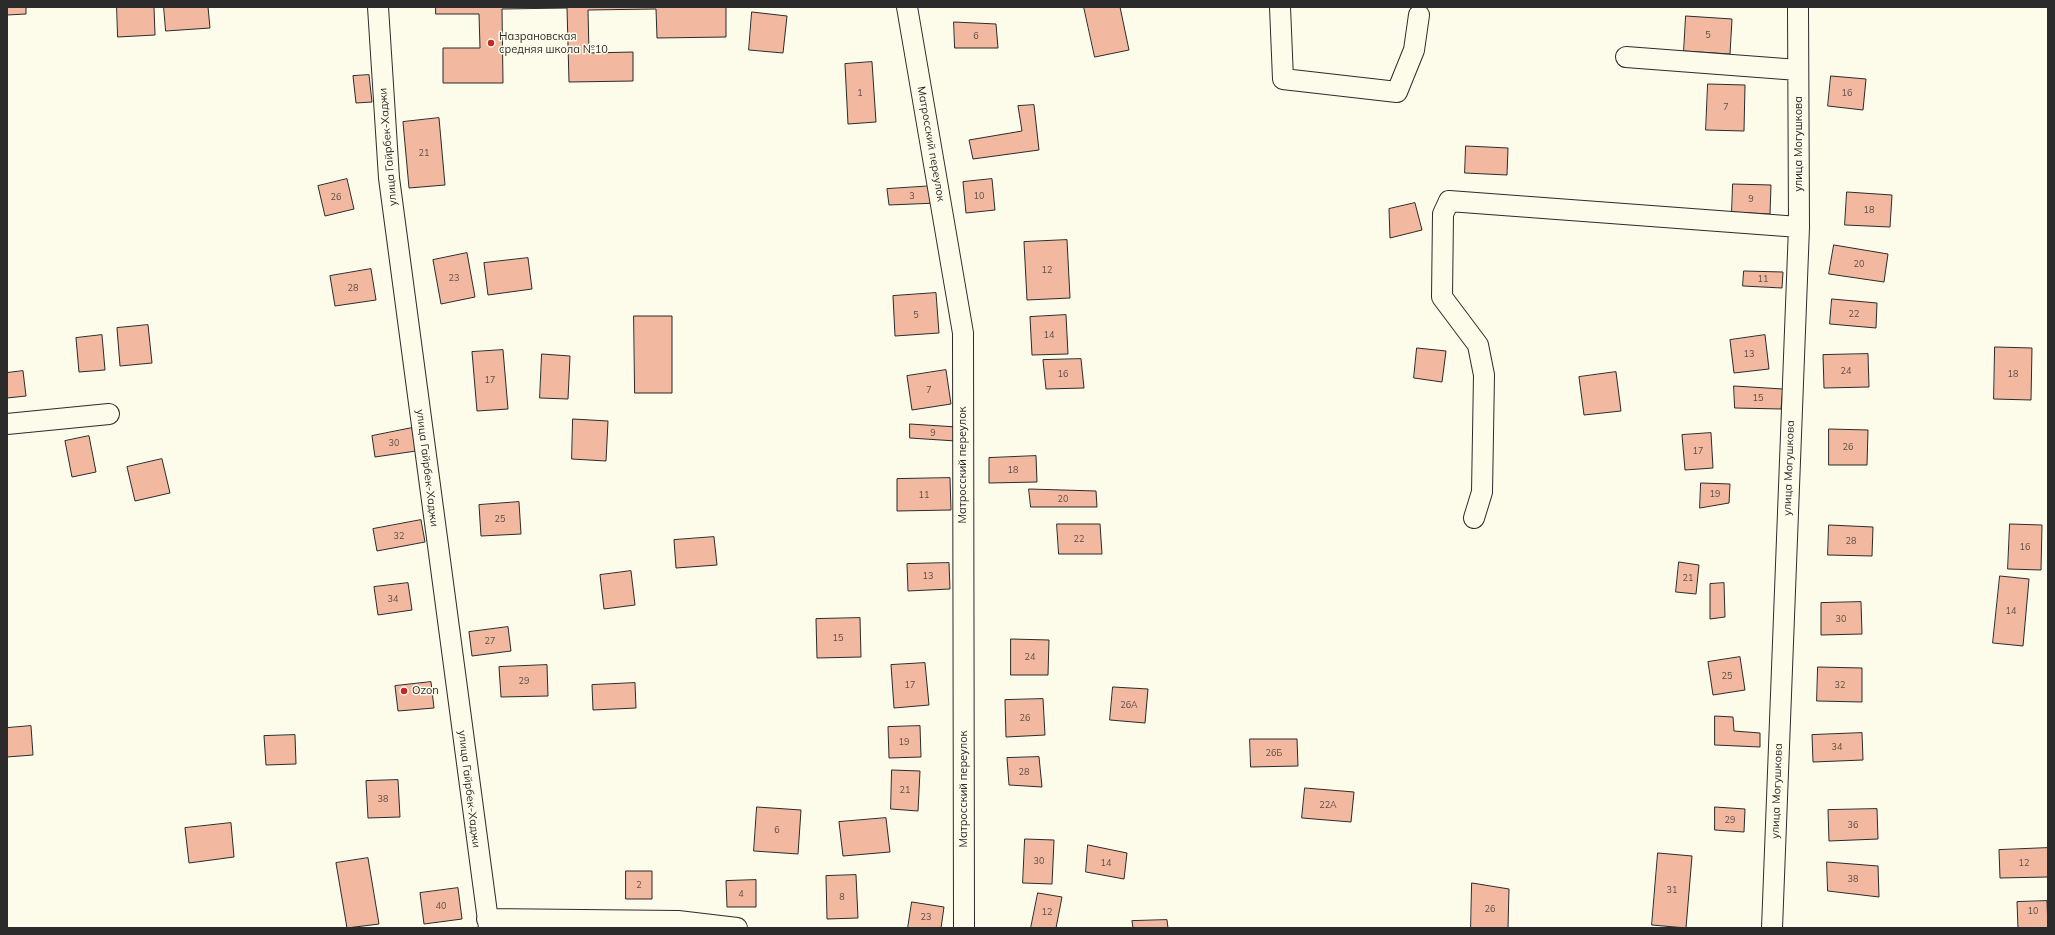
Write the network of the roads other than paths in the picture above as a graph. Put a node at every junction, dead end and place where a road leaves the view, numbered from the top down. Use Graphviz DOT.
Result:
graph roads {
  1 [pos="378,7"];
  2 [pos="907,7"];
  3 [pos="1280,7"];
  4 [pos="1798,7"];
  5 [pos="1419,15"];
  6 [pos="1626,57"];
  7 [pos="1798,70"];
  8 [pos="1799,227"];
  9 [pos="109,414"];
  10 [pos="7,424"];
  11 [pos="1474,518"];
  12 [pos="488,924"];
  13 [pos="737,928"];
  14 [pos="964,928"];
  15 [pos="1772,928"];
  1 -- 12 [label="street, улица Гайрбек-Хаджи"];
  2 -- 14 [label="street, Матросский переулок"];
  3 -- 5 [label="street"];
  4 -- 7 [label="street, улица Могушкова"];
  6 -- 7 [label="street"];
  7 -- 8 [label="street, улица Могушкова"];
  8 -- 11 [label="street"];
  8 -- 15 [label="street, улица Могушкова"];
  9 -- 10 [label="street"];
  12 -- 13 [label="street"];
}
